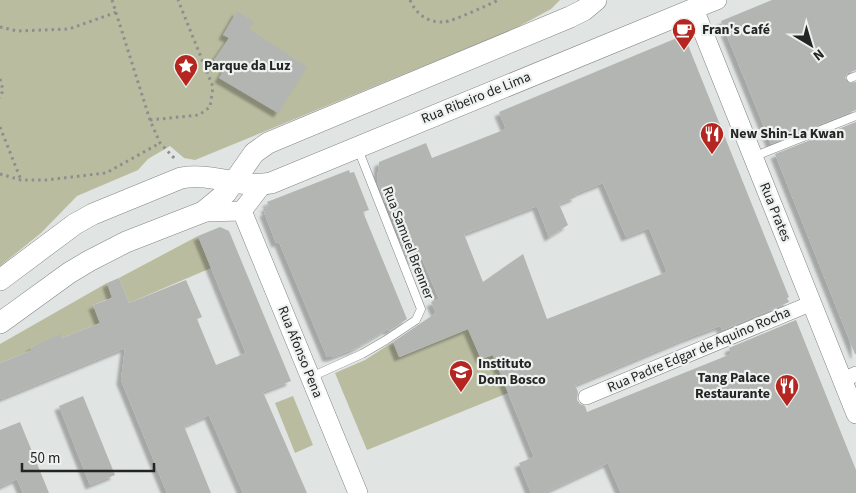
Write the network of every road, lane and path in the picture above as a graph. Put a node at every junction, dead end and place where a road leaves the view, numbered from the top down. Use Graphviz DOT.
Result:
graph roads {
  1 [pos="112,0"];
  2 [pos="178,0"];
  3 [pos="410,0"];
  4 [pos="499,0"];
  5 [pos="596,0"];
  6 [pos="717,0"];
  7 [pos="688,3"];
  8 [pos="117,12"];
  9 [pos="0,27"];
  10 [pos="0,79"];
  11 [pos="0,98"];
  12 [pos="856,116"];
  13 [pos="150,120"];
  14 [pos="0,127"];
  15 [pos="160,143"];
  16 [pos="357,147"];
  17 [pos="753,156"];
  18 [pos="0,174"];
  19 [pos="193,176"];
  20 [pos="21,180"];
  21 [pos="234,181"];
  22 [pos="262,184"];
  23 [pos="242,211"];
  24 [pos="203,212"];
  25 [pos="0,280"];
  26 [pos="812,303"];
  27 [pos="0,323"];
  28 [pos="310,377"];
  29 [pos="849,377"];
  30 [pos="586,397"];
  31 [pos="856,414"];
  32 [pos="358,493"];
  1 -- 8 [label="path"];
  2 -- 13 [label="path"];
  3 -- 4 [label="path"];
  5 -- 21 [label="main road"];
  6 -- 7 [label="street, Rua Ribeiro de Lima"];
  7 -- 16 [label="main road, Rua Ribeiro de Lima"];
  7 -- 17 [label="street, Rua Prates"];
  8 -- 9 [label="path"];
  8 -- 13 [label="path"];
  10 -- 11 [label="path"];
  12 -- 17 [label="lane"];
  13 -- 15 [label="path"];
  14 -- 20 [label="path"];
  15 -- 19 [label="path"];
  15 -- 20 [label="path"];
  16 -- 22 [label="main road, Rua Ribeiro de Lima"];
  16 -- 28 [label="lane, Rua Samuel Brenner"];
  17 -- 26 [label="street, Rua Prates"];
  18 -- 20 [label="path"];
  19 -- 21 [label="main road, Rua Ribeiro de Lima"];
  19 -- 25 [label="main road, Rua Ribeiro de Lima"];
  21 -- 22 [label="main road, Rua Ribeiro de Lima"];
  21 -- 24 [label="main road"];
  22 -- 23 [label="street"];
  23 -- 24 [label="street"];
  23 -- 28 [label="street, Rua Afonso Pena"];
  24 -- 27 [label="main road"];
  26 -- 29 [label="street, Rua Prates"];
  26 -- 30 [label="street, Rua Padre Edgar de Aquino Rocha"];
  28 -- 32 [label="street, Rua Afonso Pena"];
  29 -- 31 [label="street, Rua Prates"];
}
